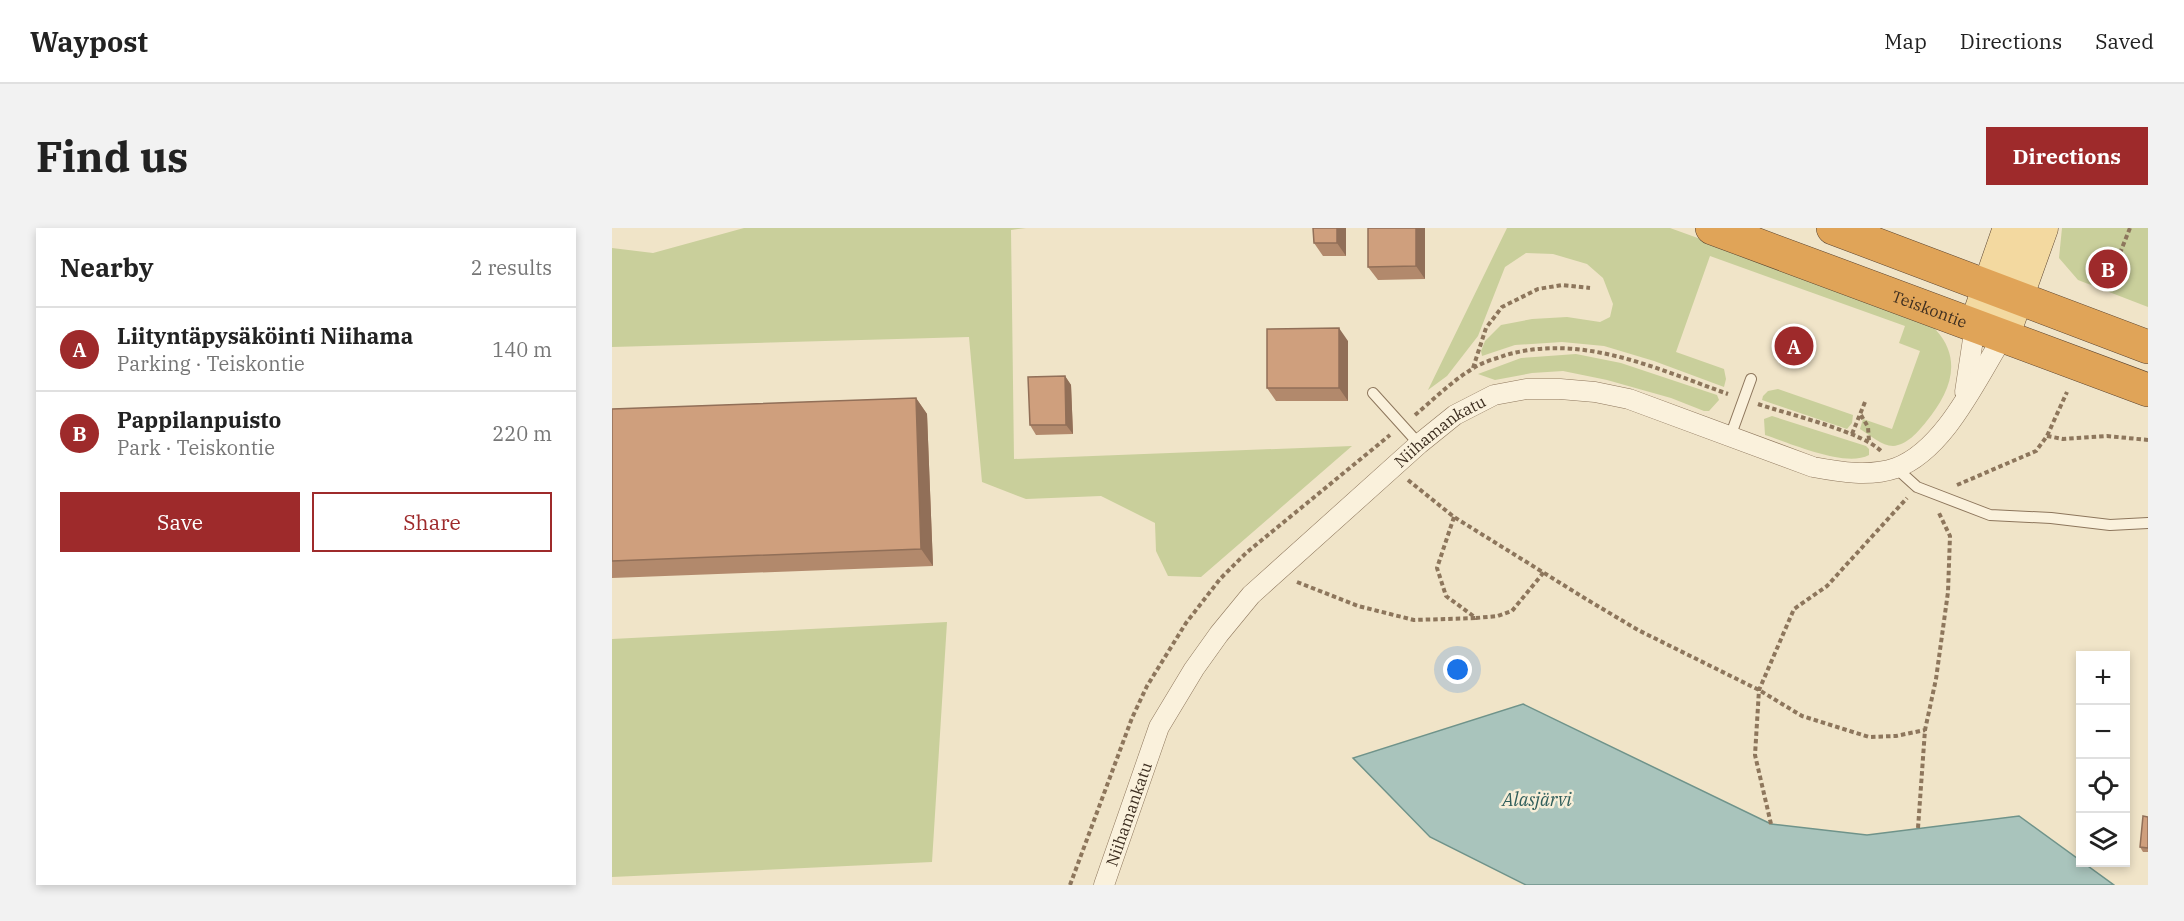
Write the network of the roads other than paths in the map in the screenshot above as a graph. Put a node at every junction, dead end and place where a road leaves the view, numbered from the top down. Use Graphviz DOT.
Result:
graph roads {
  1 [pos="1712,228"];
  2 [pos="1833,228"];
  3 [pos="2009,228"];
  4 [pos="2042,228"];
  5 [pos="2003,293"];
  6 [pos="1989,331"];
  7 [pos="2148,347"];
  8 [pos="1751,379"];
  9 [pos="2148,390"];
  10 [pos="1373,393"];
  11 [pos="1964,400"];
  12 [pos="1730,437"];
  13 [pos="1419,444"];
  14 [pos="1896,468"];
  15 [pos="2148,523"];
  16 [pos="1104,885"];
  1 -- 6 [label="highway, Teiskontie"];
  2 -- 5 [label="highway"];
  3 -- 5 [label="main road"];
  4 -- 5 [label="main road"];
  5 -- 6 [label="main road"];
  5 -- 7 [label="highway"];
  6 -- 9 [label="highway, Teiskontie"];
  6 -- 11 [label="street, Niihamankatu"];
  6 -- 11 [label="street, Niihamankatu"];
  8 -- 12 [label="lane"];
  10 -- 13 [label="lane"];
  11 -- 14 [label="street, Niihamankatu"];
  12 -- 13 [label="street, Niihamankatu"];
  12 -- 14 [label="street, Niihamankatu"];
  13 -- 16 [label="street, Niihamankatu"];
  14 -- 15 [label="lane"];
}
